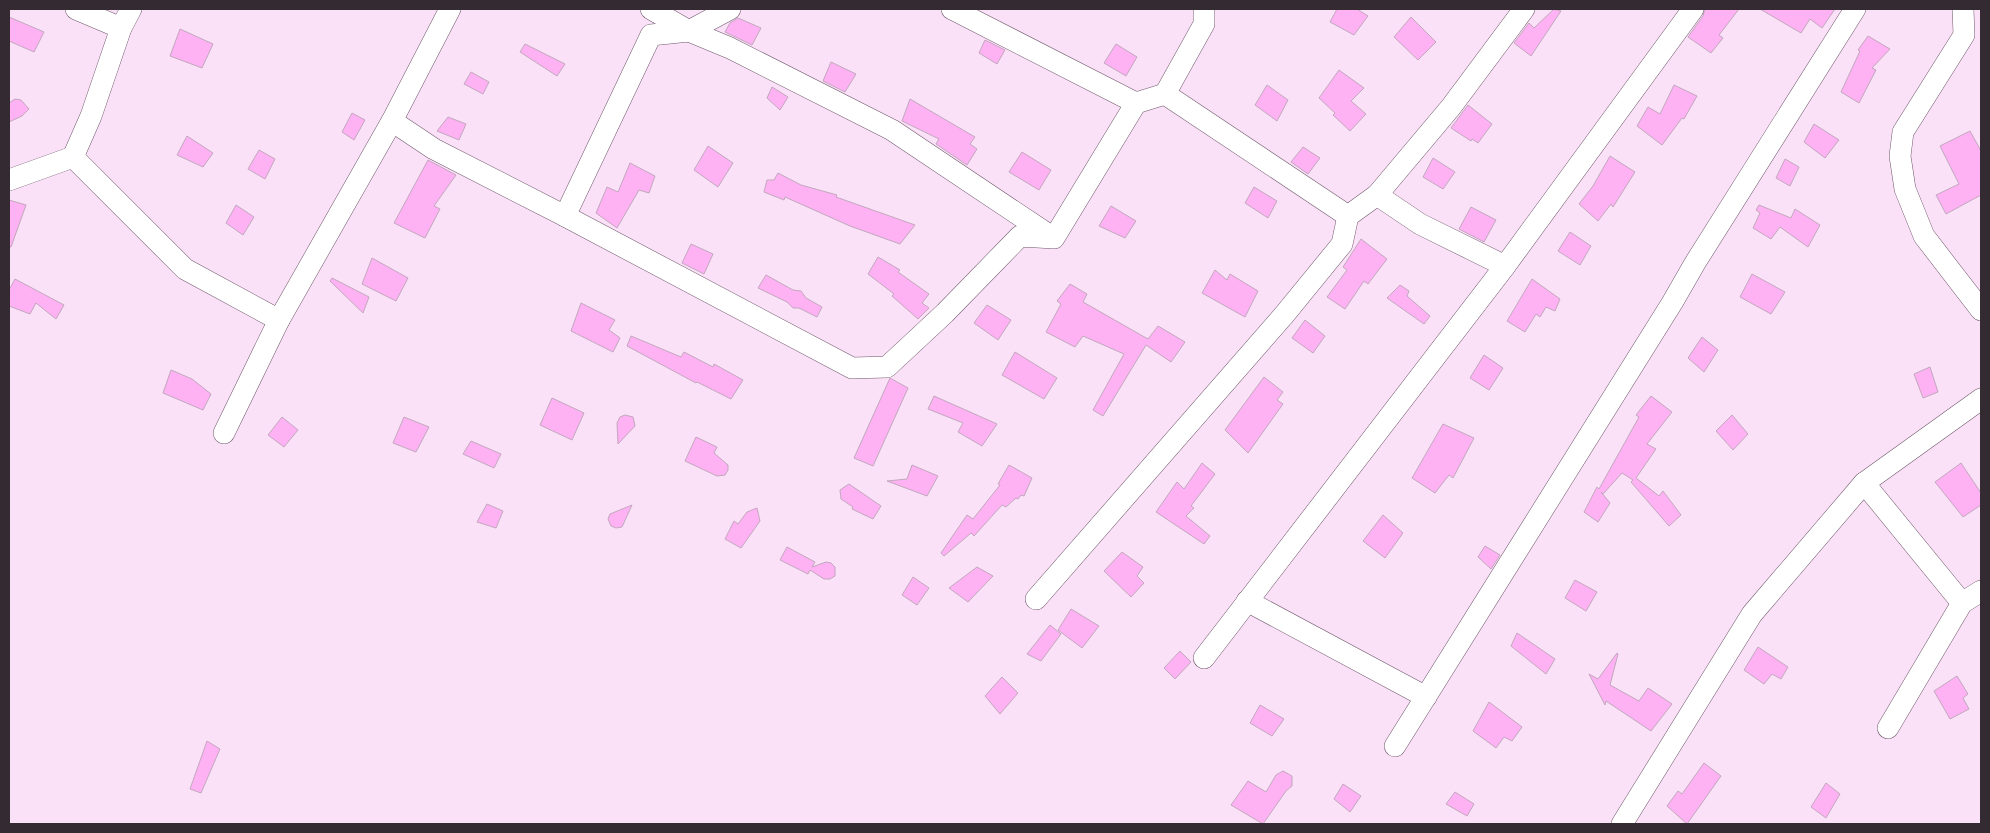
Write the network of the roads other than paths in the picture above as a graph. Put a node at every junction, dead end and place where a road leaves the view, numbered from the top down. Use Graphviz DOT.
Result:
graph roads {
  1 [pos="76,9"];
  2 [pos="131,9"];
  3 [pos="450,9"];
  4 [pos="651,9"];
  5 [pos="730,9"];
  6 [pos="952,9"];
  7 [pos="1204,9"];
  8 [pos="1524,9"];
  9 [pos="1693,9"];
  10 [pos="1855,9"];
  11 [pos="1963,9"];
  12 [pos="121,28"];
  13 [pos="688,31"];
  14 [pos="1165,94"];
  15 [pos="1136,103"];
  16 [pos="392,121"];
  17 [pos="73,157"];
  18 [pos="9,180"];
  19 [pos="1377,195"];
  20 [pos="565,216"];
  21 [pos="1348,216"];
  22 [pos="1054,238"];
  23 [pos="1505,266"];
  24 [pos="1981,310"];
  25 [pos="279,320"];
  26 [pos="1981,400"];
  27 [pos="224,432"];
  28 [pos="1864,483"];
  29 [pos="1981,591"];
  30 [pos="1036,599"];
  31 [pos="1247,601"];
  32 [pos="1962,603"];
  33 [pos="1204,658"];
  34 [pos="1426,697"];
  35 [pos="1888,728"];
  36 [pos="1395,746"];
  37 [pos="1622,824"];
  1 -- 12 [label="street"];
  2 -- 12 [label="street"];
  3 -- 16 [label="street"];
  4 -- 13 [label="street"];
  5 -- 13 [label="street"];
  6 -- 15 [label="street"];
  7 -- 14 [label="street"];
  8 -- 19 [label="street"];
  9 -- 23 [label="street"];
  10 -- 34 [label="street"];
  11 -- 24 [label="street"];
  12 -- 17 [label="street"];
  13 -- 20 [label="street"];
  13 -- 22 [label="street"];
  14 -- 15 [label="street"];
  14 -- 21 [label="street"];
  15 -- 22 [label="street"];
  16 -- 20 [label="street"];
  16 -- 25 [label="street"];
  17 -- 18 [label="street"];
  17 -- 25 [label="street"];
  19 -- 21 [label="street"];
  19 -- 23 [label="street"];
  20 -- 22 [label="street"];
  21 -- 30 [label="street"];
  23 -- 31 [label="street"];
  25 -- 27 [label="street"];
  26 -- 28 [label="street"];
  28 -- 32 [label="street"];
  28 -- 37 [label="street"];
  29 -- 32 [label="street"];
  31 -- 33 [label="street"];
  31 -- 34 [label="street"];
  32 -- 35 [label="street"];
  34 -- 36 [label="street"];
}
